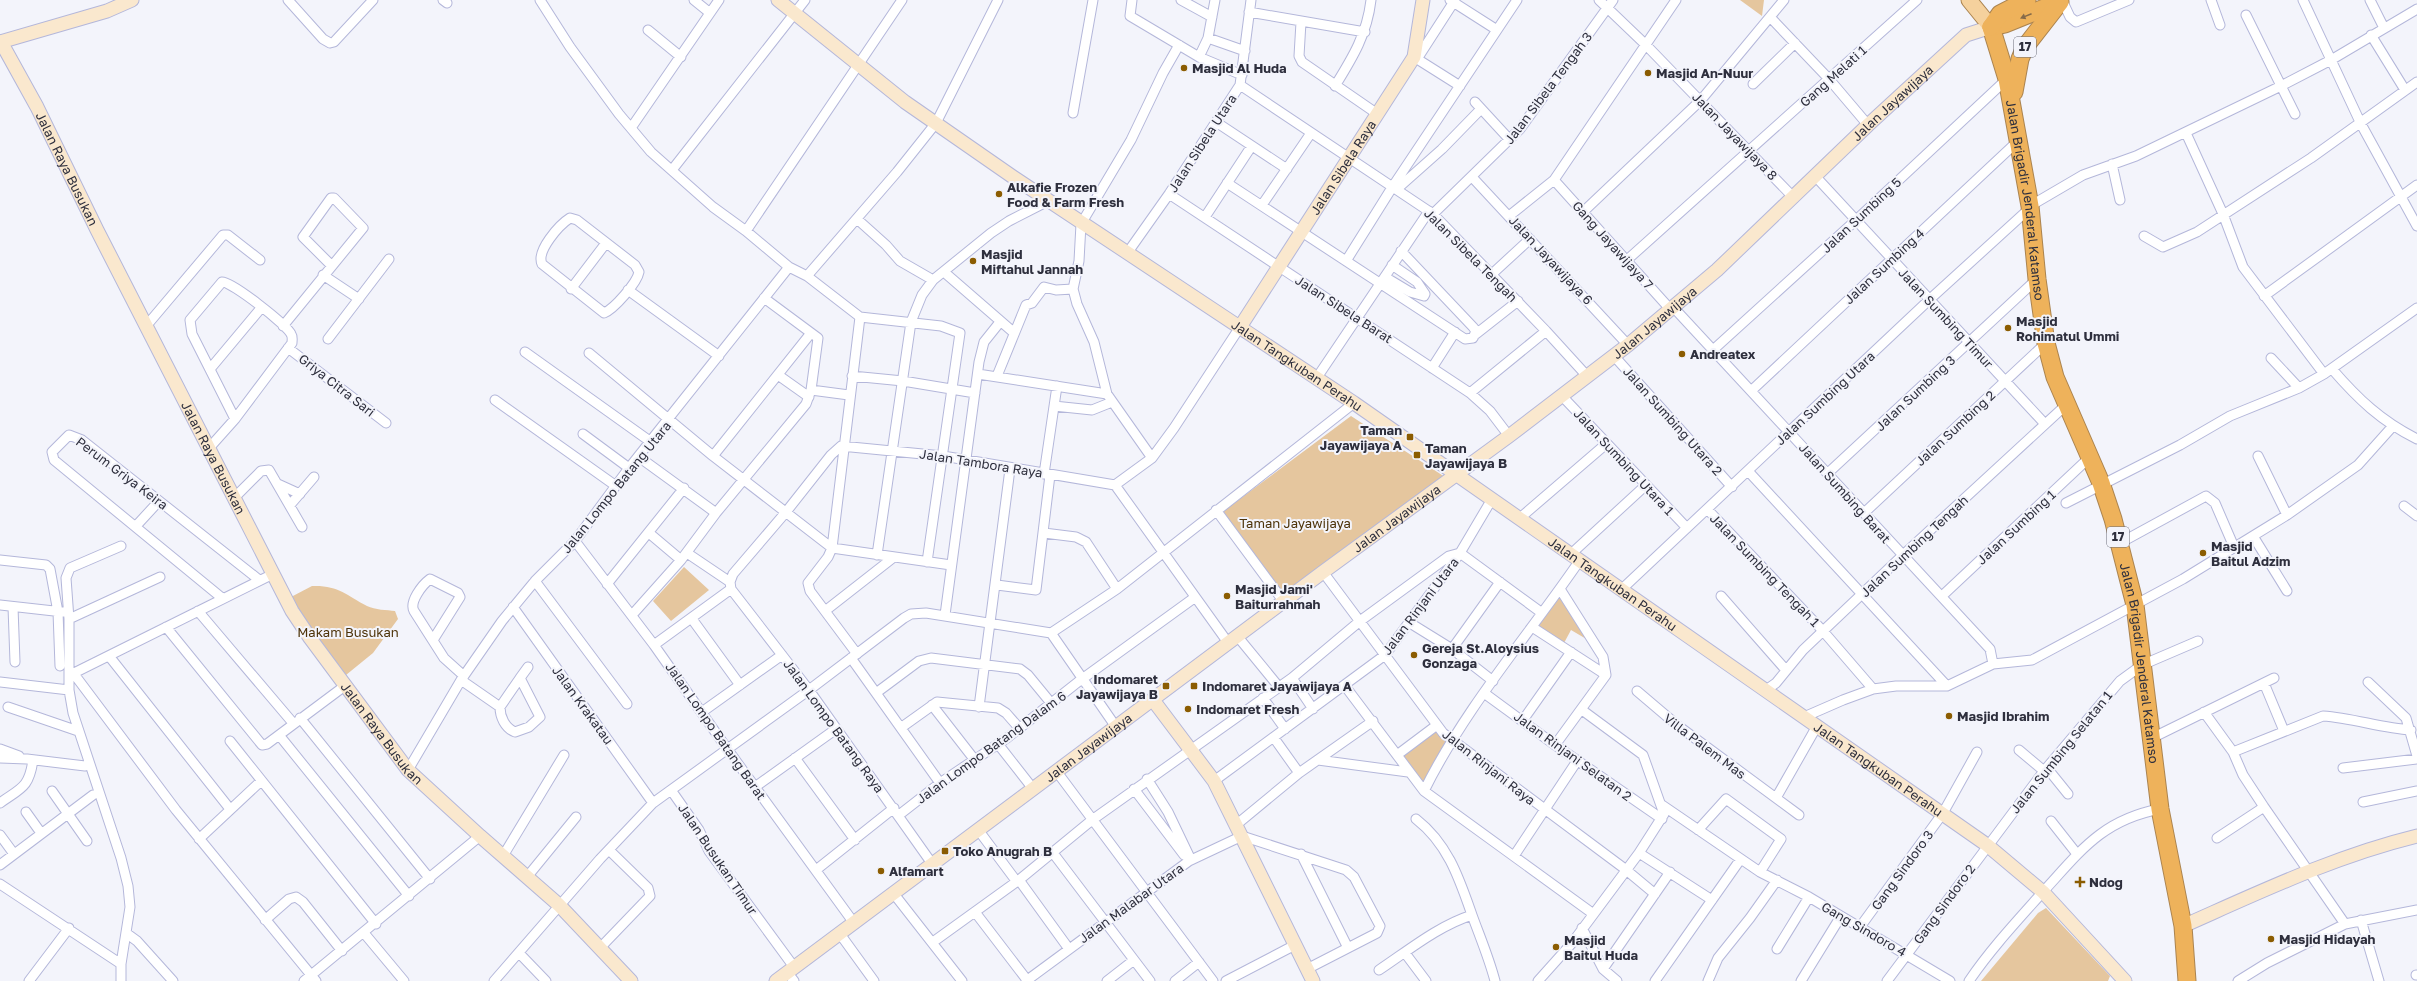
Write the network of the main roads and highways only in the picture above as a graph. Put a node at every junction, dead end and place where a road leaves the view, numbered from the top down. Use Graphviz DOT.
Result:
graph roads {
  1 [pos="132,0"];
  2 [pos="778,0"];
  3 [pos="1423,0"];
  4 [pos="1969,0"];
  5 [pos="2027,0"];
  6 [pos="2061,1"];
  7 [pos="1991,26"];
  8 [pos="0,41"];
  9 [pos="2012,102"];
  10 [pos="1240,326"];
  11 [pos="1456,474"];
  12 [pos="1153,700"];
  13 [pos="2417,836"];
  14 [pos="2183,926"];
  15 [pos="792,973"];
  16 [pos="631,981"];
  17 [pos="776,981"];
  18 [pos="1313,981"];
  19 [pos="2125,981"];
  20 [pos="2187,981"];
  1 -- 8 [label="main road"];
  2 -- 10 [label="main road, Jalan Tangkuban Perahu"];
  3 -- 10 [label="main road, Jalan Sibela Raya"];
  4 -- 7 [label="main road"];
  5 -- 7 [label="highway"];
  6 -- 7 [label="highway, 17, one-way"];
  6 -- 9 [label="highway, 17"];
  7 -- 9 [label="highway, Jalan Brigadir Jenderal Katamso / 17"];
  7 -- 11 [label="main road, Jalan Jayawijaya"];
  8 -- 16 [label="main road, Jalan Raya Busukan"];
  9 -- 14 [label="highway, Jalan Brigadir Jenderal Katamso / 17"];
  10 -- 11 [label="main road, Jalan Tangkuban Perahu"];
  11 -- 12 [label="main road, Jalan Jayawijaya"];
  11 -- 19 [label="main road, Jalan Tangkuban Perahu"];
  12 -- 15 [label="main road, Jalan Jayawijaya"];
  12 -- 18 [label="main road"];
  13 -- 14 [label="main road"];
  14 -- 20 [label="highway, Jalan Brigadir Jenderal Katamso / 17"];
  15 -- 17 [label="main road, Jalan Jayawijaya"];
}
